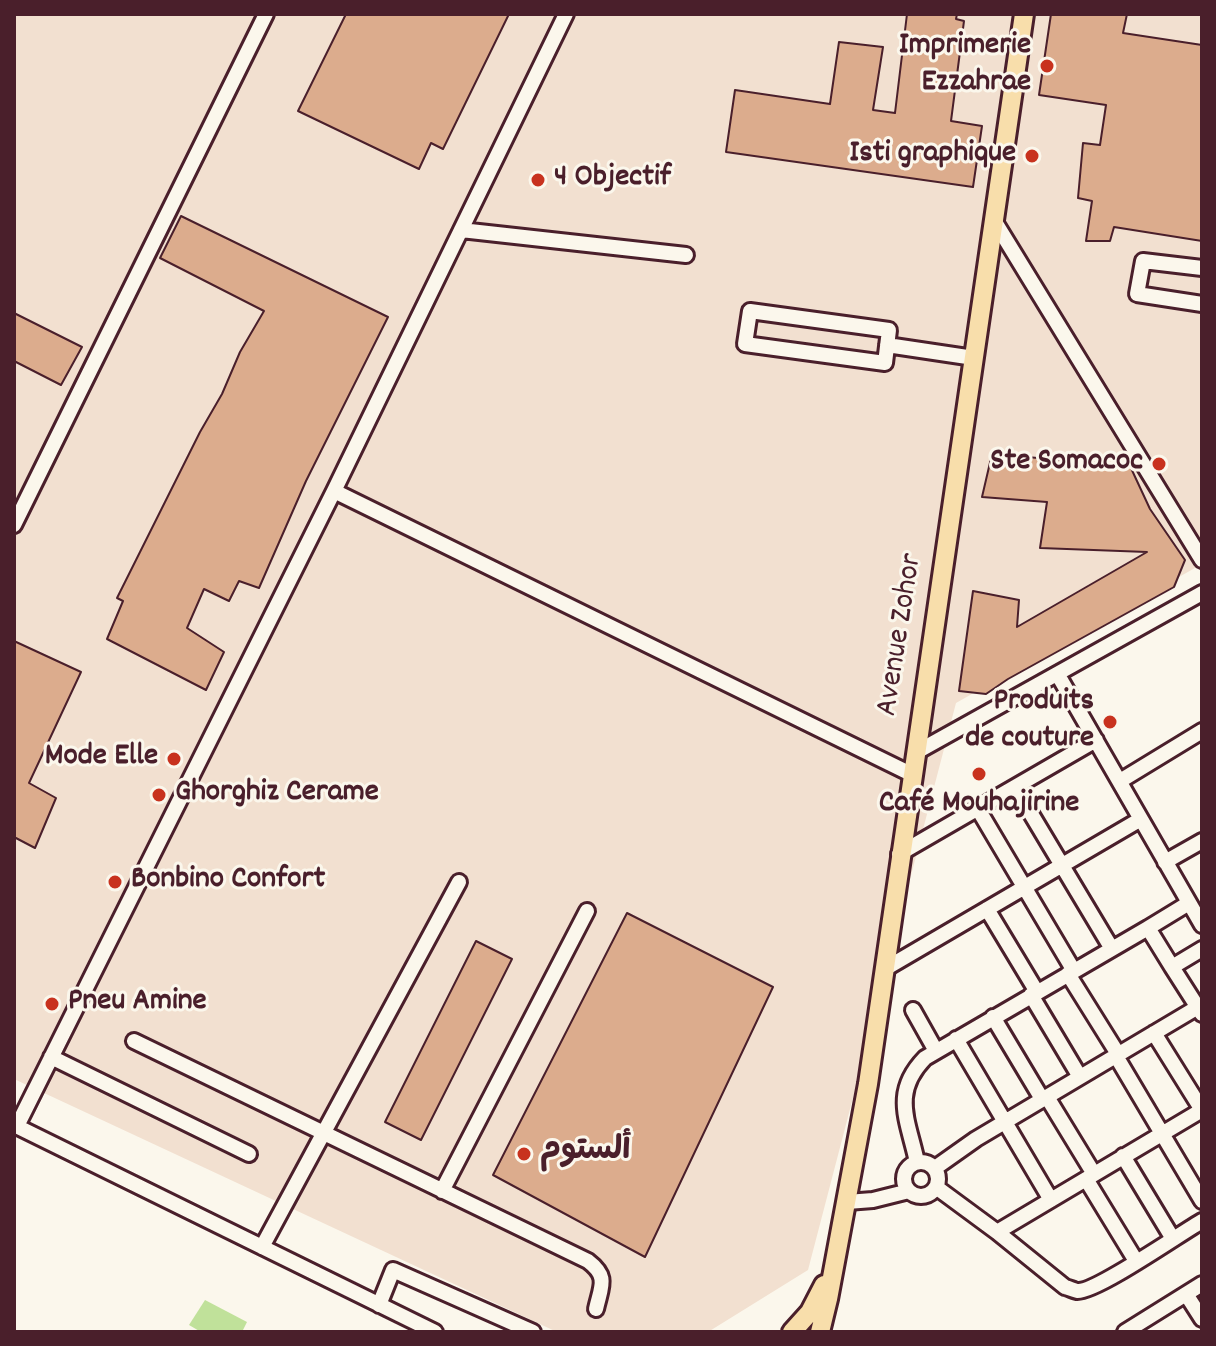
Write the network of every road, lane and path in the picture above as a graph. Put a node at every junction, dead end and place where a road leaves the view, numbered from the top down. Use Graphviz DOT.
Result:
graph roads {
  1 [pos="266,14"];
  2 [pos="566,14"];
  3 [pos="1024,14"];
  4 [pos="995,222"];
  5 [pos="461,230"];
  6 [pos="686,255"];
  7 [pos="1202,268"];
  8 [pos="1202,304"];
  9 [pos="887,345"];
  10 [pos="974,358"];
  11 [pos="334,491"];
  12 [pos="14,525"];
  13 [pos="1202,560"];
  14 [pos="1202,593"];
  15 [pos="1058,675"];
  16 [pos="1201,734"];
  17 [pos="1096,740"];
  18 [pos="915,753"];
  19 [pos="911,774"];
  20 [pos="1120,781"];
  21 [pos="1015,787"];
  22 [pos="978,809"];
  23 [pos="1141,819"];
  24 [pos="1202,841"];
  25 [pos="899,854"];
  26 [pos="1165,862"];
  27 [pos="1062,865"];
  28 [pos="459,882"];
  29 [pos="1025,887"];
  30 [pos="1189,903"];
  31 [pos="987,909"];
  32 [pos="587,911"];
  33 [pos="1202,925"];
  34 [pos="1148,928"];
  35 [pos="1112,949"];
  36 [pos="1202,949"];
  37 [pos="1172,967"];
  38 [pos="883,970"];
  39 [pos="1071,972"];
  40 [pos="1034,994"];
  41 [pos="913,1010"];
  42 [pos="1200,1011"];
  43 [pos="993,1017"];
  44 [pos="1154,1033"];
  45 [pos="956,1039"];
  46 [pos="134,1041"];
  47 [pos="936,1051"];
  48 [pos="1117,1055"];
  49 [pos="51,1057"];
  50 [pos="1080,1077"];
  51 [pos="1044,1098"];
  52 [pos="1202,1110"];
  53 [pos="1005,1122"];
  54 [pos="15,1126"];
  55 [pos="1162,1133"];
  56 [pos="323,1134"];
  57 [pos="249,1154"];
  58 [pos="1123,1156"];
  59 [pos="917,1162"];
  60 [pos="935,1168"];
  61 [pos="1090,1176"];
  62 [pos="936,1187"];
  63 [pos="442,1191"];
  64 [pos="909,1191"];
  65 [pos="1051,1200"];
  66 [pos="1202,1201"];
  67 [pos="847,1202"];
  68 [pos="1202,1221"];
  69 [pos="997,1232"];
  70 [pos="1173,1239"];
  71 [pos="262,1247"];
  72 [pos="1136,1261"];
  73 [pos="834,1265"];
  74 [pos="1202,1284"];
  75 [pos="1186,1294"];
  76 [pos="379,1305"];
  77 [pos="596,1309"];
  78 [pos="1202,1319"];
  79 [pos="435,1332"];
  80 [pos="533,1332"];
  81 [pos="792,1332"];
  82 [pos="820,1332"];
  83 [pos="1125,1332"];
  1 -- 12 [label="street"];
  2 -- 5 [label="street"];
  3 -- 4 [label="main road, Avenue Zohor"];
  4 -- 10 [label="main road, Avenue Zohor"];
  4 -- 13 [label="street"];
  5 -- 6 [label="street"];
  5 -- 11 [label="street"];
  7 -- 8 [label="street"];
  9 -- 9 [label="street"];
  9 -- 10 [label="street"];
  10 -- 18 [label="main road, Avenue Zohor"];
  11 -- 19 [label="street"];
  11 -- 49 [label="street"];
  14 -- 15 [label="street"];
  15 -- 17 [label="street"];
  15 -- 18 [label="street"];
  16 -- 20 [label="street"];
  17 -- 20 [label="street"];
  17 -- 21 [label="street"];
  18 -- 19 [label="main road, Avenue Zohor"];
  19 -- 25 [label="main road, Avenue Zohor"];
  20 -- 23 [label="street"];
  21 -- 22 [label="street"];
  21 -- 27 [label="street"];
  22 -- 25 [label="street"];
  22 -- 29 [label="street"];
  23 -- 26 [label="street"];
  23 -- 27 [label="street"];
  24 -- 26 [label="street"];
  25 -- 38 [label="main road, Avenue Zohor"];
  26 -- 30 [label="street"];
  27 -- 29 [label="street"];
  27 -- 35 [label="street"];
  28 -- 56 [label="street"];
  29 -- 31 [label="street"];
  29 -- 39 [label="street"];
  30 -- 33 [label="street"];
  30 -- 34 [label="street"];
  31 -- 38 [label="street"];
  31 -- 40 [label="street"];
  32 -- 63 [label="street"];
  34 -- 35 [label="street"];
  34 -- 37 [label="street"];
  35 -- 39 [label="street"];
  36 -- 37 [label="street"];
  37 -- 42 [label="street"];
  38 -- 67 [label="main road, Avenue Zohor"];
  39 -- 40 [label="street"];
  39 -- 48 [label="street"];
  40 -- 43 [label="street"];
  40 -- 50 [label="street"];
  41 -- 47 [label="street"];
  42 -- 44 [label="street"];
  43 -- 45 [label="street"];
  43 -- 51 [label="street"];
  44 -- 48 [label="street"];
  44 -- 52 [label="street"];
  45 -- 47 [label="street"];
  45 -- 53 [label="street"];
  46 -- 56 [label="street"];
  47 -- 59 [label="street"];
  48 -- 50 [label="street"];
  48 -- 55 [label="street"];
  49 -- 54 [label="street"];
  49 -- 57 [label="street"];
  50 -- 51 [label="street"];
  51 -- 53 [label="street"];
  51 -- 61 [label="street"];
  52 -- 55 [label="street"];
  53 -- 60 [label="street"];
  53 -- 65 [label="street"];
  54 -- 71 [label="street"];
  55 -- 58 [label="street"];
  55 -- 66 [label="street"];
  56 -- 63 [label="street"];
  56 -- 71 [label="street"];
  58 -- 61 [label="street"];
  58 -- 70 [label="street"];
  59 -- 60 [label="street"];
  59 -- 64 [label="street"];
  60 -- 62 [label="street"];
  61 -- 65 [label="street"];
  61 -- 72 [label="street"];
  62 -- 64 [label="street"];
  62 -- 69 [label="street"];
  63 -- 77 [label="street"];
  64 -- 67 [label="street"];
  65 -- 69 [label="street"];
  67 -- 73 [label="main road, Avenue Zohor"];
  68 -- 70 [label="street"];
  69 -- 72 [label="street"];
  70 -- 72 [label="street"];
  71 -- 76 [label="street"];
  73 -- 81 [label="main road, Avenue Zohor"];
  73 -- 82 [label="main road, Avenue Zohor"];
  74 -- 75 [label="street"];
  75 -- 78 [label="street"];
  75 -- 83 [label="street"];
  76 -- 79 [label="street"];
  76 -- 80 [label="street"];
}
